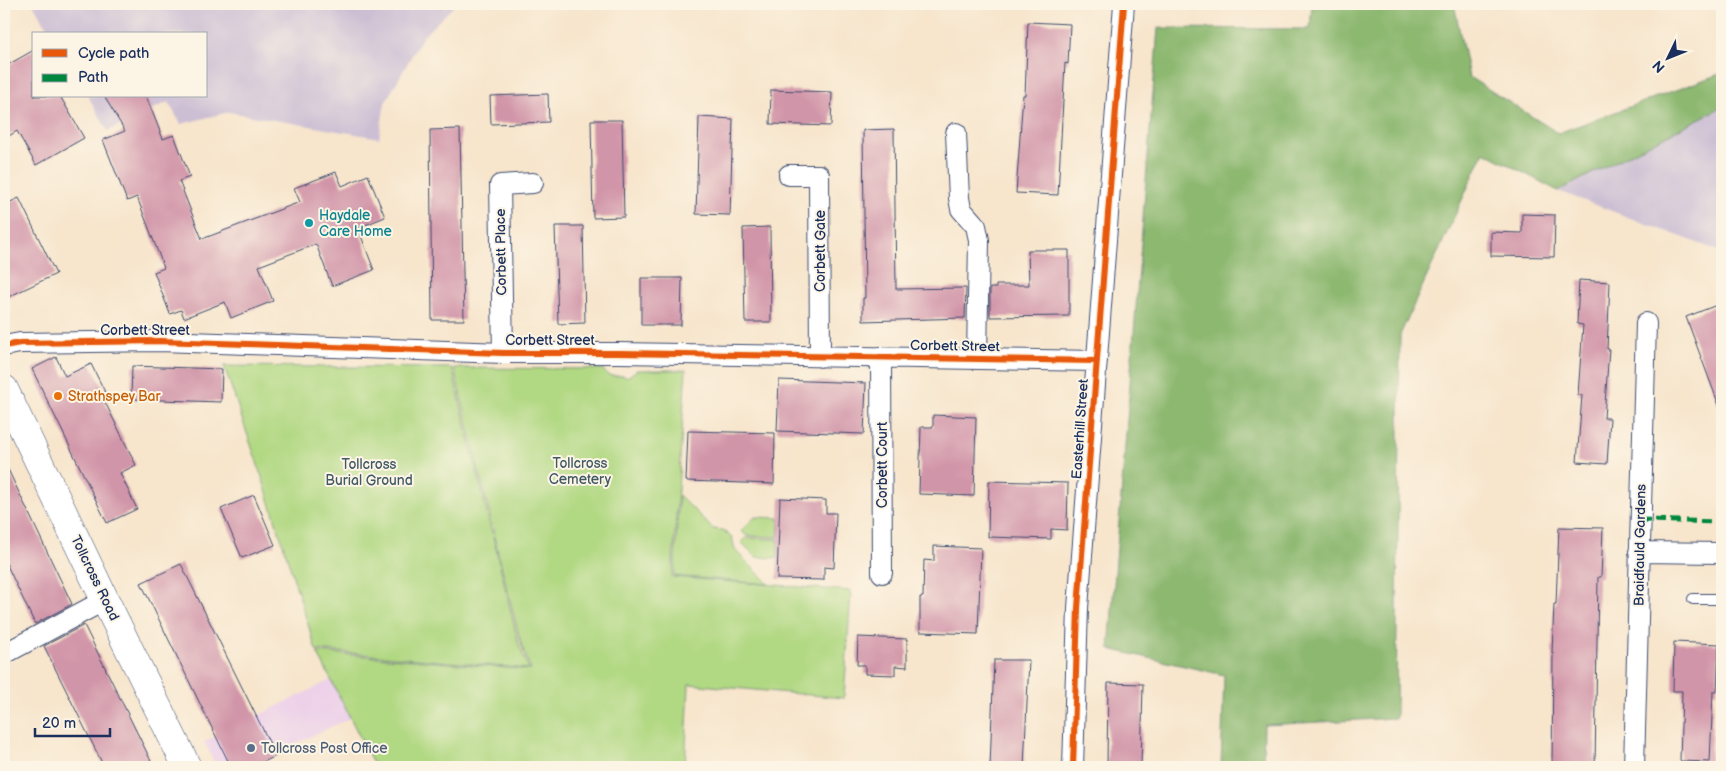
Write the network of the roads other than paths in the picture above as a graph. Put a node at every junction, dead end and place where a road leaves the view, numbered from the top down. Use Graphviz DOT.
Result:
graph roads {
  1 [pos="1124,4"];
  2 [pos="956,133"];
  3 [pos="789,175"];
  4 [pos="533,183"];
  5 [pos="1646,323"];
  6 [pos="4,346"];
  7 [pos="503,352"];
  8 [pos="820,357"];
  9 [pos="881,357"];
  10 [pos="977,359"];
  11 [pos="1097,361"];
  12 [pos="4,389"];
  13 [pos="1640,552"];
  14 [pos="1722,554"];
  15 [pos="882,573"];
  16 [pos="1693,598"];
  17 [pos="1722,599"];
  18 [pos="104,600"];
  19 [pos="4,654"];
  20 [pos="187,767"];
  21 [pos="1073,767"];
  22 [pos="1634,767"];
  1 -- 11 [label="street, Easterhill Street"];
  2 -- 10 [label="street"];
  3 -- 8 [label="street, Corbett Gate"];
  4 -- 7 [label="street, Corbett Place"];
  5 -- 13 [label="street, Braidfauld Gardens"];
  6 -- 7 [label="street, Corbett Street"];
  7 -- 8 [label="street, Corbett Street"];
  8 -- 9 [label="street, Corbett Street"];
  9 -- 10 [label="street, Corbett Street"];
  9 -- 15 [label="street, Corbett Court"];
  10 -- 11 [label="street, Corbett Street"];
  11 -- 21 [label="street, Easterhill Street"];
  12 -- 18 [label="street, Tollcross Road"];
  13 -- 14 [label="street"];
  13 -- 22 [label="street, Braidfauld Gardens"];
  16 -- 17 [label="lane"];
  18 -- 19 [label="street"];
  18 -- 20 [label="street, Tollcross Road"];
}
